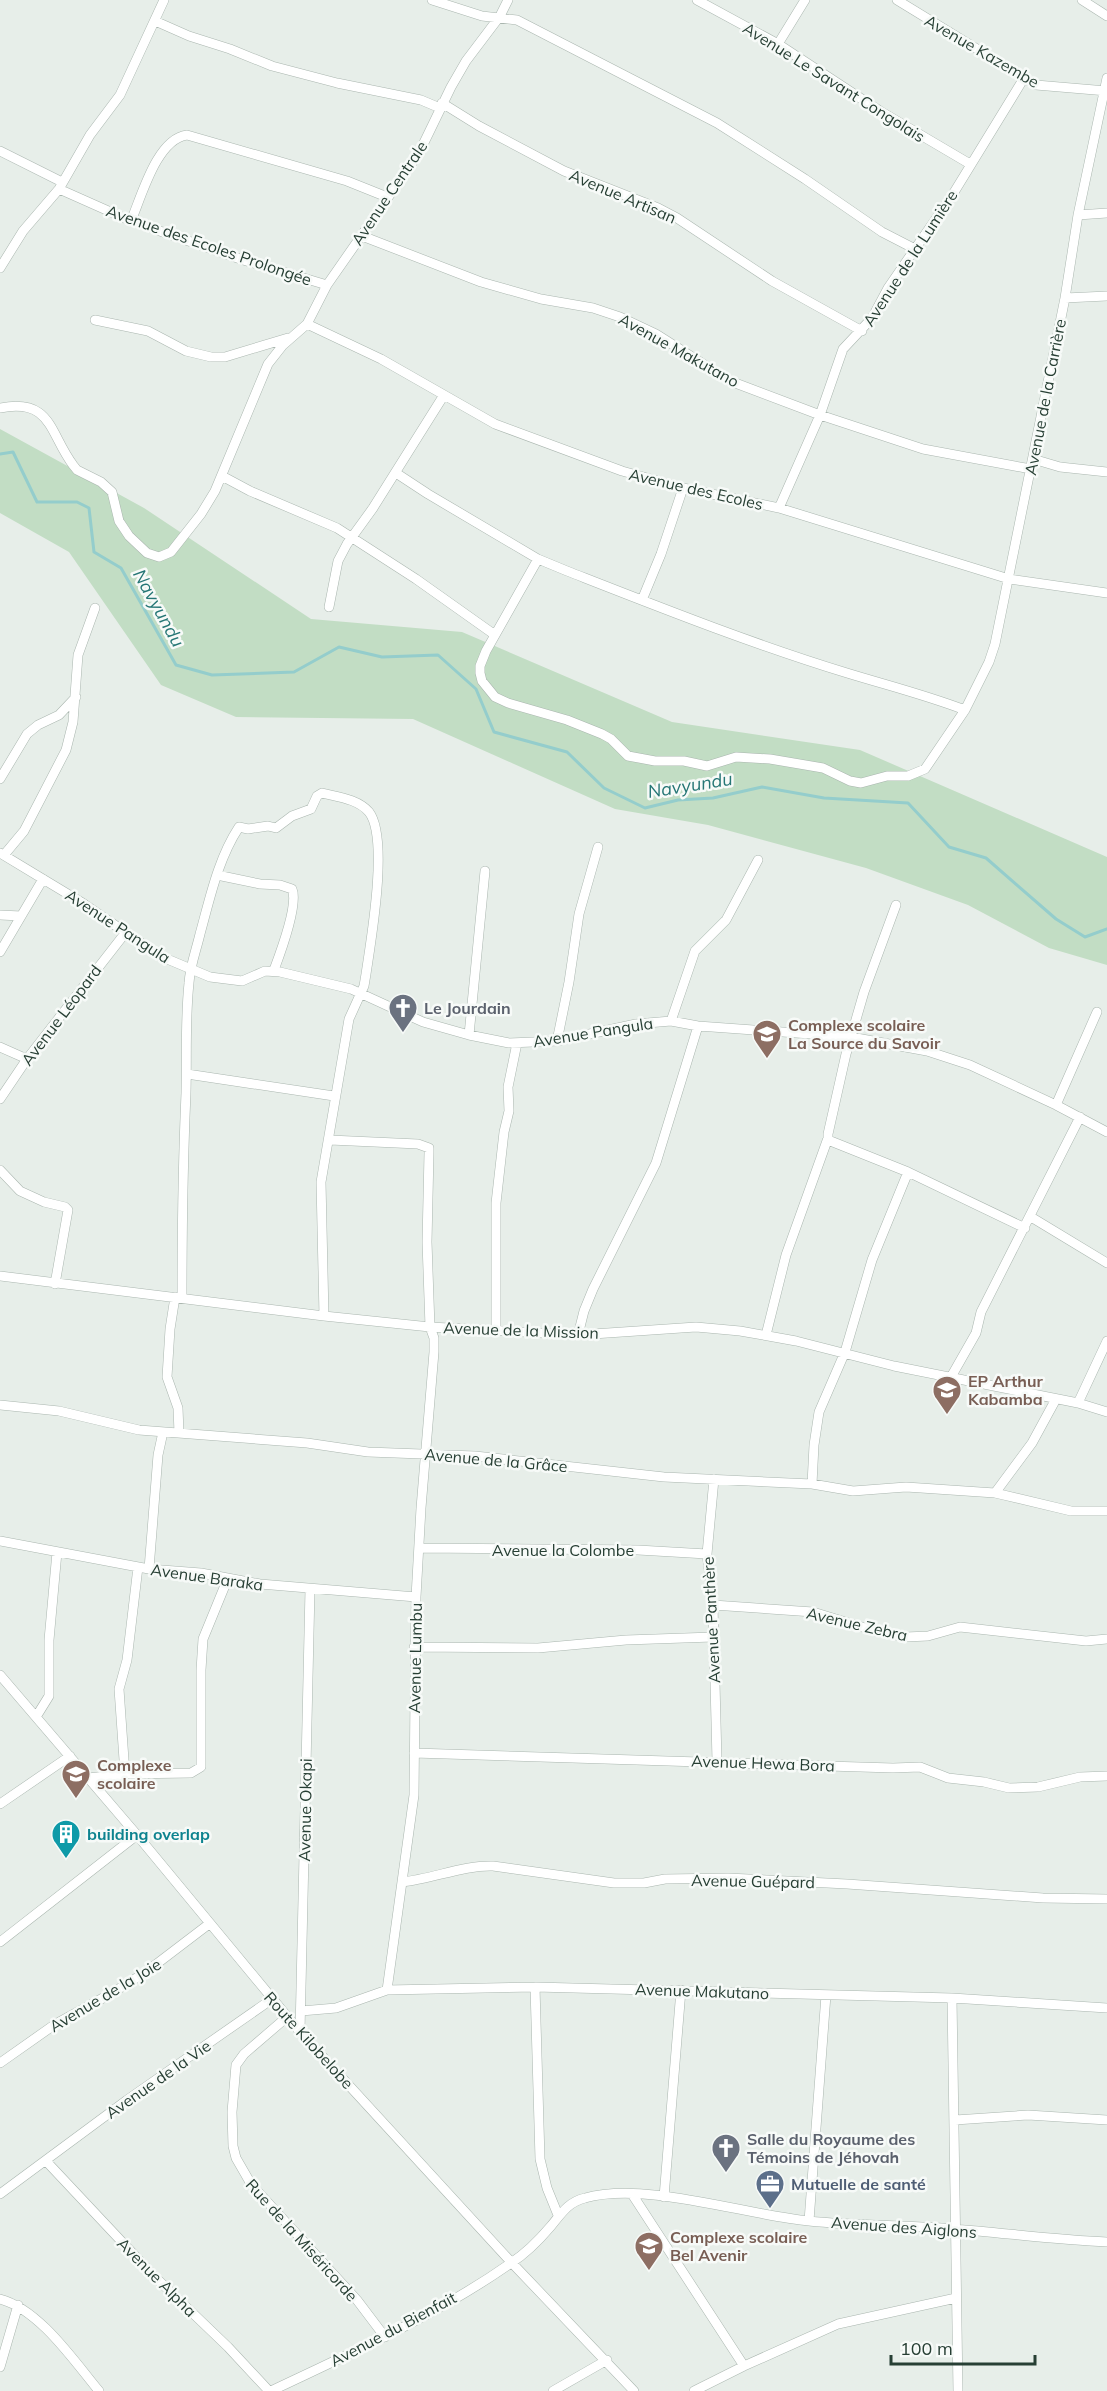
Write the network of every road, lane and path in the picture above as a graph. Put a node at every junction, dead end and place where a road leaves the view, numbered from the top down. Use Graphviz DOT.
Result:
graph roads {
  1 [pos="164,0"];
  2 [pos="432,0"];
  3 [pos="508,0"];
  4 [pos="697,0"];
  5 [pos="805,0"];
  6 [pos="897,0"];
  7 [pos="1082,0"];
  8 [pos="500,16"];
  9 [pos="1107,16"];
  10 [pos="155,21"];
  11 [pos="778,44"];
  12 [pos="1024,78"];
  13 [pos="1107,78"];
  14 [pos="1106,91"];
  15 [pos="441,105"];
  16 [pos="0,151"];
  17 [pos="970,164"];
  18 [pos="61,185"];
  19 [pos="387,197"];
  20 [pos="1107,213"];
  21 [pos="1078,215"];
  22 [pos="131,221"];
  23 [pos="362,236"];
  24 [pos="915,249"];
  25 [pos="0,267"];
  26 [pos="327,285"];
  27 [pos="1107,296"];
  28 [pos="1065,298"];
  29 [pos="95,320"];
  30 [pos="307,324"];
  31 [pos="862,331"];
  32 [pos="294,337"];
  33 [pos="444,395"];
  34 [pos="0,408"];
  35 [pos="820,415"];
  36 [pos="1034,459"];
  37 [pos="1031,469"];
  38 [pos="1107,472"];
  39 [pos="396,473"];
  40 [pos="222,476"];
  41 [pos="683,488"];
  42 [pos="778,508"];
  43 [pos="353,538"];
  44 [pos="538,559"];
  45 [pos="1009,579"];
  46 [pos="1107,593"];
  47 [pos="642,600"];
  48 [pos="328,607"];
  49 [pos="95,609"];
  50 [pos="495,636"];
  51 [pos="76,697"];
  52 [pos="965,710"];
  53 [pos="0,779"];
  54 [pos="598,847"];
  55 [pos="2,854"];
  56 [pos="758,860"];
  57 [pos="485,871"];
  58 [pos="217,875"];
  59 [pos="43,879"];
  60 [pos="896,905"];
  61 [pos="0,915"];
  62 [pos="21,916"];
  63 [pos="126,932"];
  64 [pos="0,951"];
  65 [pos="190,969"];
  66 [pos="274,970"];
  67 [pos="361,993"];
  68 [pos="1097,1012"];
  69 [pos="671,1021"];
  70 [pos="698,1026"];
  71 [pos="469,1035"];
  72 [pos="851,1037"];
  73 [pos="557,1041"];
  74 [pos="517,1043"];
  75 [pos="0,1047"];
  76 [pos="27,1059"];
  77 [pos="187,1074"];
  78 [pos="334,1096"];
  79 [pos="0,1099"];
  80 [pos="1056,1105"];
  81 [pos="1080,1117"];
  82 [pos="1107,1132"];
  83 [pos="828,1138"];
  84 [pos="330,1140"];
  85 [pos="0,1170"];
  86 [pos="908,1172"];
  87 [pos="1031,1217"];
  88 [pos="1025,1228"];
  89 [pos="1107,1263"];
  90 [pos="0,1276"];
  91 [pos="56,1284"];
  92 [pos="179,1298"];
  93 [pos="324,1316"];
  94 [pos="430,1327"];
  95 [pos="496,1329"];
  96 [pos="578,1335"];
  97 [pos="766,1335"];
  98 [pos="1107,1341"];
  99 [pos="845,1352"];
  100 [pos="951,1377"];
  101 [pos="1056,1399"];
  102 [pos="1078,1403"];
  103 [pos="0,1404"];
  104 [pos="1107,1412"];
  105 [pos="163,1432"];
  106 [pos="179,1433"];
  107 [pos="426,1454"];
  108 [pos="714,1479"];
  109 [pos="812,1484"];
  110 [pos="995,1493"];
  111 [pos="1107,1511"];
  112 [pos="0,1541"];
  113 [pos="420,1548"];
  114 [pos="57,1552"];
  115 [pos="707,1554"];
  116 [pos="138,1567"];
  117 [pos="149,1569"];
  118 [pos="228,1578"];
  119 [pos="310,1589"];
  120 [pos="416,1597"];
  121 [pos="713,1605"];
  122 [pos="713,1637"];
  123 [pos="1107,1639"];
  124 [pos="414,1647"];
  125 [pos="0,1675"];
  126 [pos="36,1717"];
  127 [pos="414,1753"];
  128 [pos="70,1756"];
  129 [pos="717,1761"];
  130 [pos="125,1774"];
  131 [pos="1107,1776"];
  132 [pos="88,1778"];
  133 [pos="0,1804"];
  134 [pos="137,1835"];
  135 [pos="402,1882"];
  136 [pos="1107,1899"];
  137 [pos="209,1924"];
  138 [pos="0,1942"];
  139 [pos="535,1987"];
  140 [pos="387,1990"];
  141 [pos="681,1990"];
  142 [pos="826,1995"];
  143 [pos="952,1998"];
  144 [pos="272,2000"];
  145 [pos="1107,2008"];
  146 [pos="301,2010"];
  147 [pos="287,2017"];
  148 [pos="300,2032"];
  149 [pos="0,2063"];
  150 [pos="955,2120"];
  151 [pos="1107,2120"];
  152 [pos="46,2161"];
  153 [pos="0,2194"];
  154 [pos="632,2194"];
  155 [pos="664,2197"];
  156 [pos="558,2215"];
  157 [pos="809,2221"];
  158 [pos="955,2229"];
  159 [pos="1107,2242"];
  160 [pos="512,2263"];
  161 [pos="956,2298"];
  162 [pos="0,2299"];
  163 [pos="18,2305"];
  164 [pos="385,2337"];
  165 [pos="607,2360"];
  166 [pos="744,2366"];
  167 [pos="0,2367"];
  168 [pos="99,2391"];
  169 [pos="270,2391"];
  170 [pos="553,2391"];
  171 [pos="634,2391"];
  172 [pos="694,2391"];
  173 [pos="958,2391"];
  1 -- 10 [label="street"];
  2 -- 8 [label="street"];
  3 -- 8 [label="street, Avenue Centrale"];
  4 -- 11 [label="street, Avenue Le Savant Congolais"];
  5 -- 11 [label="street"];
  6 -- 12 [label="street, Avenue Kazembe"];
  7 -- 9 [label="street"];
  8 -- 15 [label="street, Avenue Centrale"];
  8 -- 24 [label="street"];
  10 -- 15 [label="street, Avenue Artisan"];
  10 -- 18 [label="street"];
  11 -- 17 [label="street, Avenue Le Savant Congolais"];
  12 -- 14 [label="street, Avenue Kazembe"];
  12 -- 17 [label="street, Avenue de la Lumière"];
  13 -- 14 [label="street, Avenue de la Carrière"];
  14 -- 21 [label="street, Avenue de la Carrière"];
  15 -- 19 [label="street, Avenue Centrale"];
  15 -- 31 [label="street, Avenue Artisan"];
  16 -- 18 [label="street, Avenue des Ecoles Prolongée"];
  17 -- 24 [label="street, Avenue de la Lumière"];
  18 -- 22 [label="street, Avenue des Ecoles Prolongée"];
  18 -- 25 [label="street"];
  19 -- 22 [label="street"];
  19 -- 23 [label="street, Avenue Centrale"];
  20 -- 21 [label="street"];
  21 -- 28 [label="street, Avenue de la Carrière"];
  22 -- 26 [label="street, Avenue des Ecoles Prolongée"];
  23 -- 26 [label="street, Avenue Centrale"];
  23 -- 35 [label="street, Avenue Makutano"];
  24 -- 31 [label="street, Avenue de la Lumière"];
  26 -- 30 [label="street, Avenue Centrale"];
  27 -- 28 [label="street"];
  28 -- 36 [label="street, Avenue de la Carrière"];
  29 -- 32 [label="street"];
  30 -- 32 [label="street, Avenue Centrale"];
  30 -- 33 [label="street, Avenue des Ecoles"];
  31 -- 35 [label="street, Avenue de la Lumière"];
  32 -- 40 [label="street, Avenue Centrale"];
  33 -- 39 [label="street"];
  33 -- 41 [label="street, Avenue des Ecoles"];
  34 -- 40 [label="street, Avenue Centrale"];
  35 -- 37 [label="street, Avenue Makutano"];
  35 -- 42 [label="street, Avenue de la Lumière"];
  36 -- 37 [label="street, Avenue de la Carrière"];
  36 -- 38 [label="street"];
  37 -- 45 [label="street, Avenue de la Carrière"];
  39 -- 43 [label="street"];
  39 -- 44 [label="street"];
  40 -- 43 [label="street"];
  41 -- 42 [label="street, Avenue des Ecoles"];
  41 -- 47 [label="street"];
  42 -- 45 [label="street, Avenue des Ecoles"];
  43 -- 48 [label="street"];
  43 -- 50 [label="street"];
  44 -- 47 [label="street"];
  44 -- 50 [label="street, Avenue de la Carrière"];
  45 -- 46 [label="street, Avenue des Ecoles"];
  45 -- 52 [label="street, Avenue de la Carrière"];
  47 -- 52 [label="street"];
  49 -- 51 [label="street"];
  50 -- 52 [label="street, Avenue de la Carrière"];
  51 -- 53 [label="street"];
  51 -- 55 [label="street"];
  54 -- 73 [label="street"];
  55 -- 59 [label="street, Avenue Pangula"];
  56 -- 69 [label="street"];
  57 -- 71 [label="street"];
  58 -- 65 [label="street"];
  58 -- 66 [label="street"];
  58 -- 67 [label="street"];
  59 -- 62 [label="street"];
  59 -- 63 [label="street, Avenue Pangula"];
  60 -- 72 [label="street"];
  61 -- 62 [label="street"];
  62 -- 64 [label="street"];
  63 -- 65 [label="street, Avenue Pangula"];
  63 -- 76 [label="street, Avenue Léopard"];
  65 -- 66 [label="street, Avenue Pangula"];
  65 -- 77 [label="street"];
  66 -- 67 [label="street, Avenue Pangula"];
  67 -- 71 [label="street, Avenue Pangula"];
  67 -- 78 [label="street"];
  68 -- 80 [label="street"];
  69 -- 70 [label="street, Avenue Pangula"];
  69 -- 73 [label="street, Avenue Pangula"];
  70 -- 72 [label="street, Avenue Pangula"];
  70 -- 96 [label="street"];
  71 -- 74 [label="street, Avenue Pangula"];
  72 -- 80 [label="street, Avenue Pangula"];
  72 -- 83 [label="street"];
  73 -- 74 [label="street, Avenue Pangula"];
  74 -- 95 [label="street"];
  75 -- 76 [label="street"];
  76 -- 79 [label="street, Avenue Léopard"];
  77 -- 78 [label="street"];
  77 -- 92 [label="street"];
  78 -- 84 [label="street"];
  80 -- 81 [label="street, Avenue Pangula"];
  81 -- 82 [label="street, Avenue Pangula"];
  81 -- 87 [label="street"];
  83 -- 86 [label="street"];
  83 -- 97 [label="street"];
  84 -- 93 [label="street"];
  84 -- 94 [label="street, Avenue Lumbu"];
  85 -- 91 [label="street"];
  86 -- 88 [label="street"];
  86 -- 99 [label="street"];
  87 -- 88 [label="street"];
  87 -- 89 [label="street"];
  88 -- 100 [label="street"];
  90 -- 91 [label="street, Avenue de la Mission"];
  91 -- 92 [label="street, Avenue de la Mission"];
  92 -- 93 [label="street, Avenue de la Mission"];
  92 -- 106 [label="street"];
  93 -- 94 [label="street, Avenue de la Mission"];
  94 -- 95 [label="street, Avenue de la Mission"];
  94 -- 107 [label="street, Avenue Lumbu"];
  95 -- 96 [label="street, Avenue de la Mission"];
  96 -- 97 [label="street, Avenue de la Mission"];
  97 -- 99 [label="street, Avenue de la Mission"];
  98 -- 102 [label="street"];
  99 -- 100 [label="street, Avenue de la Mission"];
  99 -- 109 [label="street"];
  100 -- 101 [label="street, Avenue de la Mission"];
  101 -- 102 [label="street, Avenue de la Mission"];
  101 -- 110 [label="street"];
  102 -- 104 [label="street, Avenue de la Mission"];
  103 -- 105 [label="street, Avenue de la Grâce"];
  105 -- 106 [label="street, Avenue de la Grâce"];
  105 -- 117 [label="street"];
  106 -- 107 [label="street, Avenue de la Grâce"];
  107 -- 108 [label="street, Avenue de la Grâce"];
  107 -- 113 [label="street, Avenue Lumbu"];
  108 -- 109 [label="street, Avenue de la Grâce"];
  108 -- 115 [label="street, Avenue Panthère"];
  109 -- 110 [label="street, Avenue de la Grâce"];
  110 -- 111 [label="street, Avenue de la Grâce"];
  112 -- 114 [label="street, Avenue Baraka"];
  113 -- 115 [label="street, Avenue la Colombe"];
  113 -- 120 [label="street, Avenue Lumbu"];
  114 -- 116 [label="street, Avenue Baraka"];
  114 -- 126 [label="street"];
  115 -- 121 [label="street, Avenue Panthère"];
  116 -- 117 [label="street, Avenue Baraka"];
  116 -- 130 [label="street"];
  117 -- 118 [label="street, Avenue Baraka"];
  118 -- 119 [label="street, Avenue Baraka"];
  118 -- 130 [label="street"];
  119 -- 120 [label="street, Avenue Baraka"];
  119 -- 146 [label="street, Avenue Okapi"];
  120 -- 124 [label="street, Avenue Lumbu"];
  121 -- 122 [label="street, Avenue Panthère"];
  121 -- 123 [label="street, Avenue Zebra"];
  122 -- 124 [label="street"];
  122 -- 129 [label="street, Avenue Panthère"];
  124 -- 127 [label="street, Avenue Lumbu"];
  125 -- 126 [label="street, Route Kilobelobe"];
  126 -- 128 [label="street, Route Kilobelobe"];
  127 -- 129 [label="street, Avenue Hewa Bora"];
  127 -- 135 [label="street, Avenue Lumbu"];
  128 -- 132 [label="street, Route Kilobelobe"];
  128 -- 133 [label="street"];
  129 -- 131 [label="street, Avenue Hewa Bora"];
  130 -- 132 [label="street"];
  132 -- 134 [label="street, Route Kilobelobe"];
  134 -- 137 [label="street, Route Kilobelobe"];
  134 -- 138 [label="street"];
  135 -- 136 [label="street, Avenue Guépard"];
  135 -- 140 [label="street, Avenue Lumbu"];
  137 -- 144 [label="street, Route Kilobelobe"];
  137 -- 149 [label="street, Avenue de la Joie"];
  139 -- 140 [label="street, Avenue Makutano"];
  139 -- 141 [label="street, Avenue Makutano"];
  139 -- 156 [label="street"];
  140 -- 146 [label="street, Avenue Makutano"];
  141 -- 142 [label="street, Avenue Makutano"];
  141 -- 155 [label="street"];
  142 -- 143 [label="street, Avenue Makutano"];
  142 -- 157 [label="street"];
  143 -- 145 [label="street, Avenue Makutano"];
  143 -- 150 [label="street"];
  144 -- 147 [label="street, Route Kilobelobe"];
  144 -- 152 [label="street, Avenue de la Vie"];
  146 -- 148 [label="street, Avenue Okapi"];
  147 -- 148 [label="street, Route Kilobelobe"];
  147 -- 164 [label="street, Rue de la Miséricorde"];
  148 -- 160 [label="street, Route Kilobelobe"];
  150 -- 151 [label="street"];
  150 -- 158 [label="street"];
  152 -- 153 [label="street, Avenue de la Vie"];
  152 -- 169 [label="street, Avenue Alpha"];
  154 -- 155 [label="street, Avenue des Aiglons"];
  154 -- 156 [label="street, Avenue des Aiglons"];
  154 -- 166 [label="street"];
  155 -- 157 [label="street, Avenue des Aiglons"];
  156 -- 160 [label="street, Avenue des Aiglons"];
  157 -- 158 [label="street, Avenue des Aiglons"];
  158 -- 159 [label="street, Avenue des Aiglons"];
  158 -- 161 [label="street"];
  160 -- 164 [label="street, Avenue du Bienfait"];
  160 -- 165 [label="street, Route Kilobelobe"];
  161 -- 166 [label="street"];
  161 -- 173 [label="street"];
  162 -- 163 [label="street"];
  163 -- 167 [label="street"];
  163 -- 168 [label="street"];
  164 -- 169 [label="street, Avenue du Bienfait"];
  165 -- 170 [label="street"];
  165 -- 171 [label="street, Route Kilobelobe"];
  166 -- 172 [label="street"];
}
